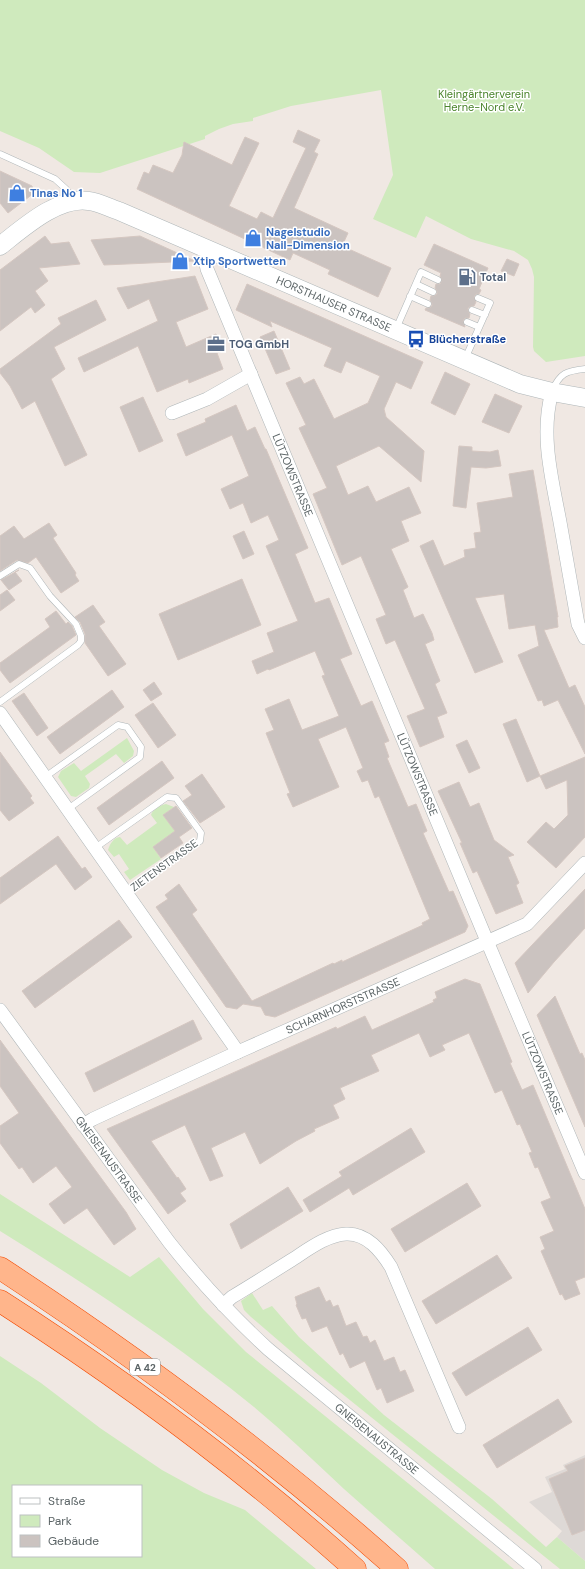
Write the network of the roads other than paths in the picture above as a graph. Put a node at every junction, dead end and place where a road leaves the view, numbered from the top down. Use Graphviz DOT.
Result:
graph roads {
  1 [pos="0,154"];
  2 [pos="74,201"];
  3 [pos="0,246"];
  4 [pos="210,250"];
  5 [pos="438,280"];
  6 [pos="416,284"];
  7 [pos="433,292"];
  8 [pos="410,296"];
  9 [pos="478,298"];
  10 [pos="428,304"];
  11 [pos="472,310"];
  12 [pos="485,315"];
  13 [pos="467,322"];
  14 [pos="479,327"];
  15 [pos="395,330"];
  16 [pos="465,360"];
  17 [pos="585,369"];
  18 [pos="251,374"];
  19 [pos="552,392"];
  20 [pos="585,398"];
  21 [pos="172,413"];
  22 [pos="0,576"];
  23 [pos="585,638"];
  24 [pos="0,702"];
  25 [pos="0,713"];
  26 [pos="45,777"];
  27 [pos="68,810"];
  28 [pos="95,848"];
  29 [pos="585,862"];
  30 [pos="126,893"];
  31 [pos="487,942"];
  32 [pos="0,1010"];
  33 [pos="238,1052"];
  34 [pos="83,1125"];
  35 [pos="585,1173"];
  36 [pos="0,1268"];
  37 [pos="0,1301"];
  38 [pos="223,1305"];
  39 [pos="459,1427"];
  40 [pos="355,1569"];
  41 [pos="397,1569"];
  42 [pos="535,1569"];
  1 -- 2 [label="lane"];
  2 -- 3 [label="main road, HORSTHAUSER STRASSE"];
  2 -- 4 [label="main road, HORSTHAUSER STRASSE"];
  4 -- 15 [label="main road, HORSTHAUSER STRASSE"];
  4 -- 18 [label="street, LÜTZOWSTRASSE"];
  5 -- 6 [label="lane"];
  6 -- 7 [label="lane"];
  6 -- 8 [label="lane"];
  8 -- 10 [label="lane"];
  8 -- 15 [label="lane"];
  9 -- 12 [label="lane"];
  11 -- 12 [label="lane"];
  12 -- 14 [label="lane"];
  13 -- 14 [label="lane"];
  14 -- 16 [label="lane"];
  15 -- 16 [label="main road, HORSTHAUSER STRASSE"];
  16 -- 19 [label="main road, HORSTHAUSER STRASSE"];
  17 -- 19 [label="lane"];
  18 -- 21 [label="street"];
  18 -- 31 [label="street, LÜTZOWSTRASSE"];
  19 -- 20 [label="main road, HORSTHAUSER STRASSE"];
  19 -- 23 [label="street"];
  22 -- 24 [label="lane"];
  25 -- 26 [label="street, ZIETENSTRASSE"];
  26 -- 27 [label="street, ZIETENSTRASSE"];
  26 -- 27 [label="lane"];
  27 -- 28 [label="street, ZIETENSTRASSE"];
  28 -- 30 [label="street, ZIETENSTRASSE"];
  28 -- 30 [label="lane, ZIETENSTRASSE"];
  29 -- 31 [label="street, SCHARNHORSTSTRASSE"];
  30 -- 33 [label="street, ZIETENSTRASSE"];
  31 -- 33 [label="street, SCHARNHORSTSTRASSE"];
  31 -- 35 [label="street, LÜTZOWSTRASSE"];
  32 -- 34 [label="street, GNEISENAUSTRASSE"];
  33 -- 34 [label="street, SCHARNHORSTSTRASSE"];
  34 -- 38 [label="street, GNEISENAUSTRASSE"];
  36 -- 41 [label="highway, A 42"];
  37 -- 40 [label="highway, A 42"];
  38 -- 39 [label="street"];
  38 -- 42 [label="street, GNEISENAUSTRASSE"];
}
